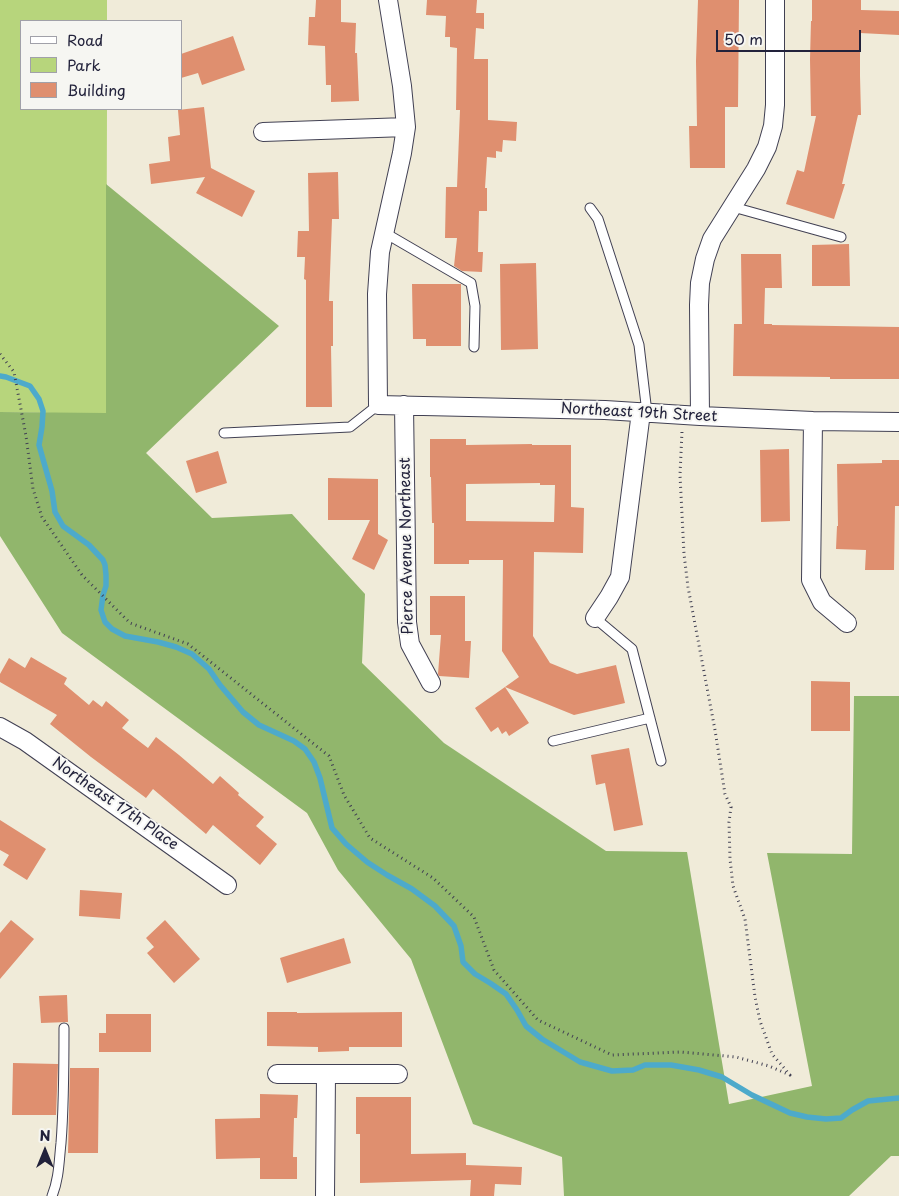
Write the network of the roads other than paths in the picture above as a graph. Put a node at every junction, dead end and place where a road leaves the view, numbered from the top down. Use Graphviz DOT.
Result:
graph roads {
  1 [pos="388,0"];
  2 [pos="775,0"];
  3 [pos="406,127"];
  4 [pos="263,132"];
  5 [pos="732,207"];
  6 [pos="590,208"];
  7 [pos="385,233"];
  8 [pos="841,237"];
  9 [pos="474,348"];
  10 [pos="378,405"];
  11 [pos="404,405"];
  12 [pos="644,412"];
  13 [pos="692,416"];
  14 [pos="813,421"];
  15 [pos="899,422"];
  16 [pos="224,432"];
  17 [pos="595,618"];
  18 [pos="847,623"];
  19 [pos="431,683"];
  20 [pos="650,718"];
  21 [pos="0,727"];
  22 [pos="554,741"];
  23 [pos="661,761"];
  24 [pos="228,885"];
  25 [pos="64,1028"];
  26 [pos="277,1074"];
  27 [pos="326,1074"];
  28 [pos="398,1074"];
  29 [pos="52,1196"];
  30 [pos="325,1196"];
  1 -- 3 [label="street"];
  2 -- 5 [label="street"];
  3 -- 4 [label="street"];
  3 -- 7 [label="street"];
  5 -- 8 [label="lane"];
  5 -- 13 [label="street"];
  6 -- 12 [label="lane"];
  7 -- 9 [label="lane"];
  7 -- 10 [label="street"];
  10 -- 11 [label="street, Northeast 19th Street"];
  10 -- 16 [label="lane"];
  11 -- 12 [label="street, Northeast 19th Street"];
  11 -- 19 [label="street, Pierce Avenue Northeast"];
  12 -- 13 [label="street, Northeast 19th Street"];
  12 -- 17 [label="street"];
  13 -- 14 [label="street, Northeast 19th Street"];
  14 -- 15 [label="street, Northeast 19th Street"];
  14 -- 18 [label="street"];
  17 -- 20 [label="lane"];
  20 -- 22 [label="lane"];
  20 -- 23 [label="lane"];
  21 -- 24 [label="street, Northeast 17th Place"];
  25 -- 29 [label="lane"];
  26 -- 27 [label="street"];
  27 -- 28 [label="street"];
  27 -- 30 [label="street"];
}
